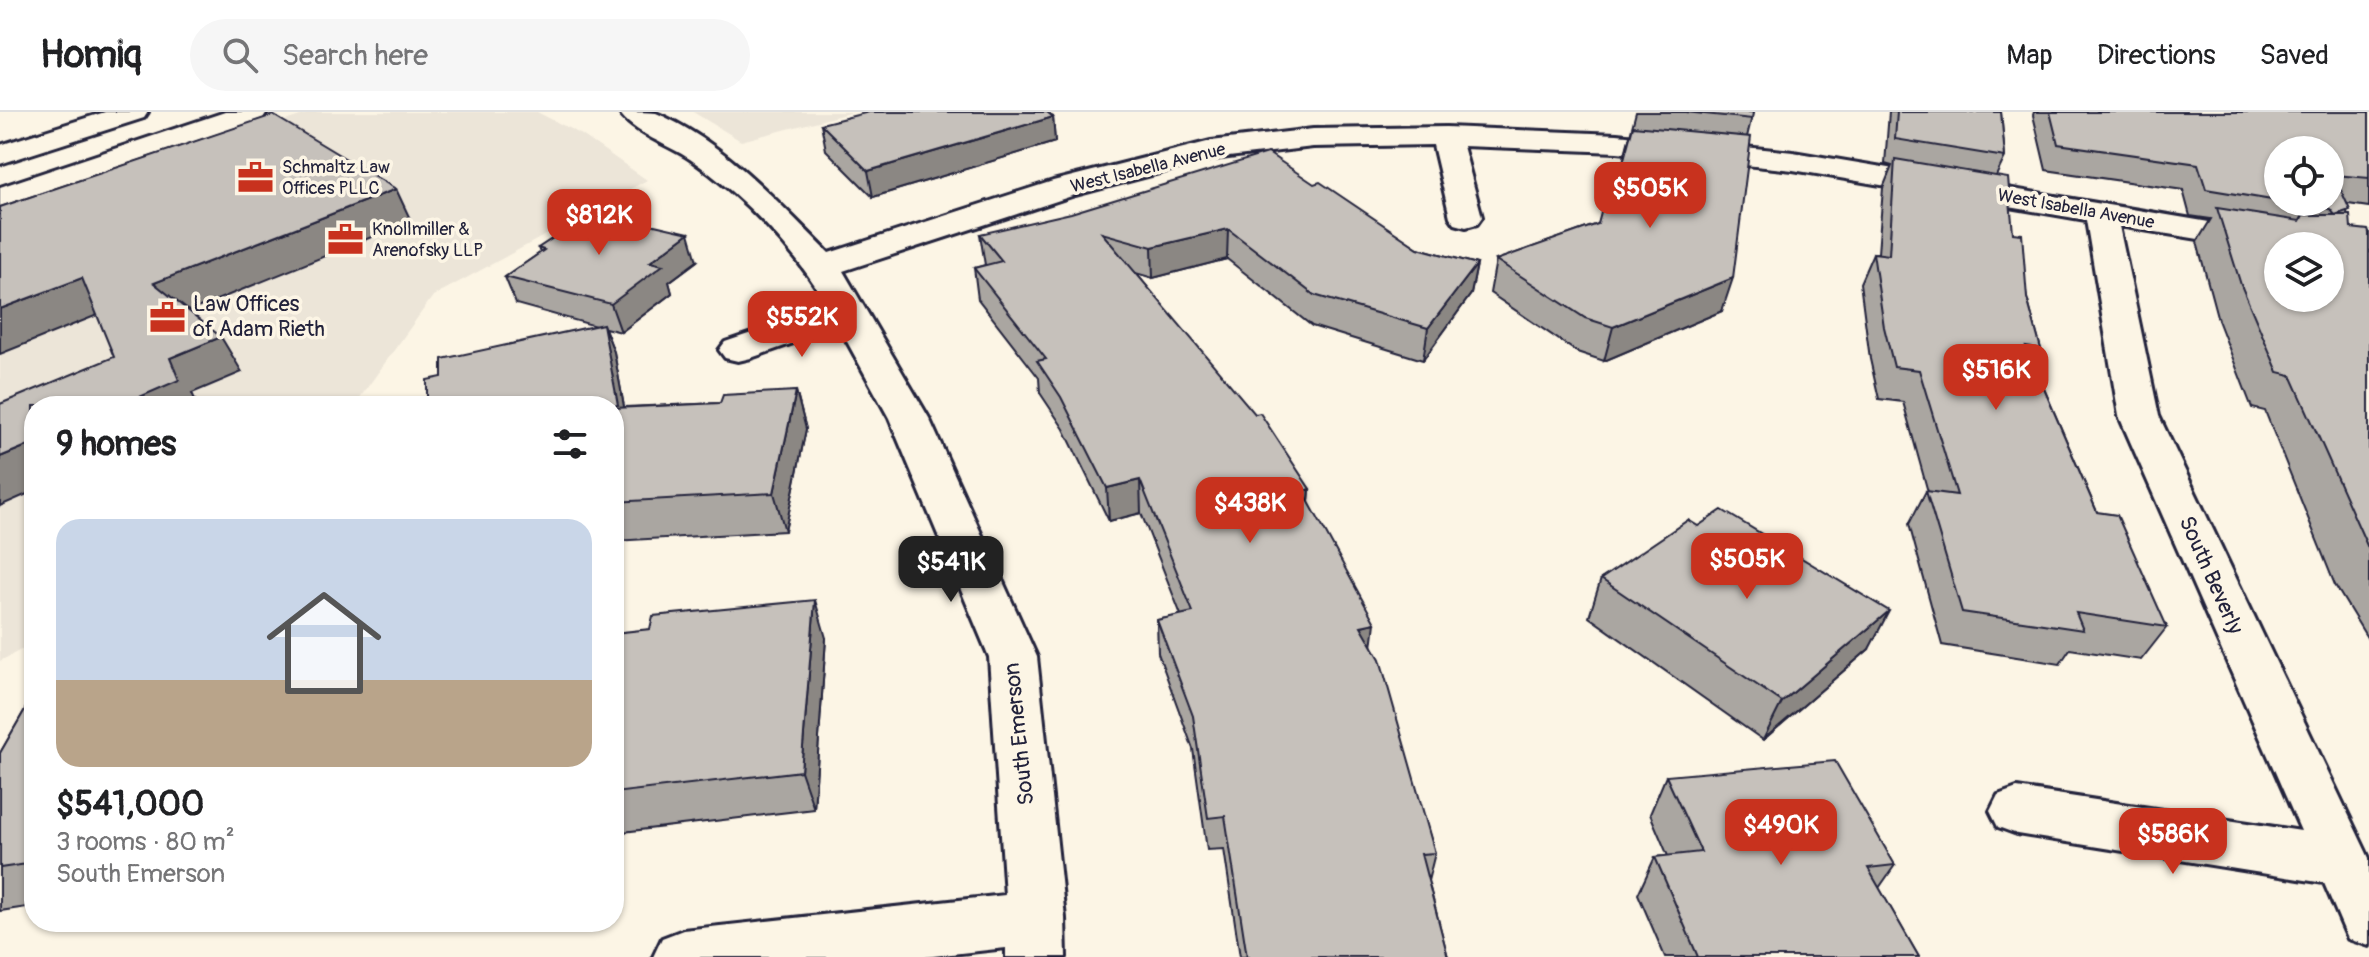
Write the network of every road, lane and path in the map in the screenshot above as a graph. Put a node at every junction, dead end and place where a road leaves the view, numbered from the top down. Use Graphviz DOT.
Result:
graph roads {
  1 [pos="134,112"];
  2 [pos="253,112"];
  3 [pos="633,112"];
  4 [pos="1446,136"];
  5 [pos="0,155"];
  6 [pos="0,197"];
  7 [pos="2101,214"];
  8 [pos="1466,217"];
  9 [pos="2264,240"];
  10 [pos="823,266"];
  11 [pos="847,312"];
  12 [pos="738,350"];
  13 [pos="2017,811"];
  14 [pos="2342,862"];
  15 [pos="2369,920"];
  16 [pos="1036,937"];
  17 [pos="683,957"];
  1 -- 5 [label="street"];
  2 -- 6 [label="street"];
  3 -- 10 [label="street"];
  4 -- 7 [label="street, West Isabella Avenue"];
  4 -- 8 [label="street"];
  4 -- 10 [label="street, West Isabella Avenue"];
  7 -- 9 [label="street, West Isabella Avenue"];
  7 -- 14 [label="street, South Beverly"];
  10 -- 11 [label="street, South Emerson"];
  11 -- 12 [label="street"];
  11 -- 16 [label="street, South Emerson"];
  13 -- 14 [label="street"];
  14 -- 15 [label="street, South Beverly"];
  16 -- 17 [label="street"];
}
